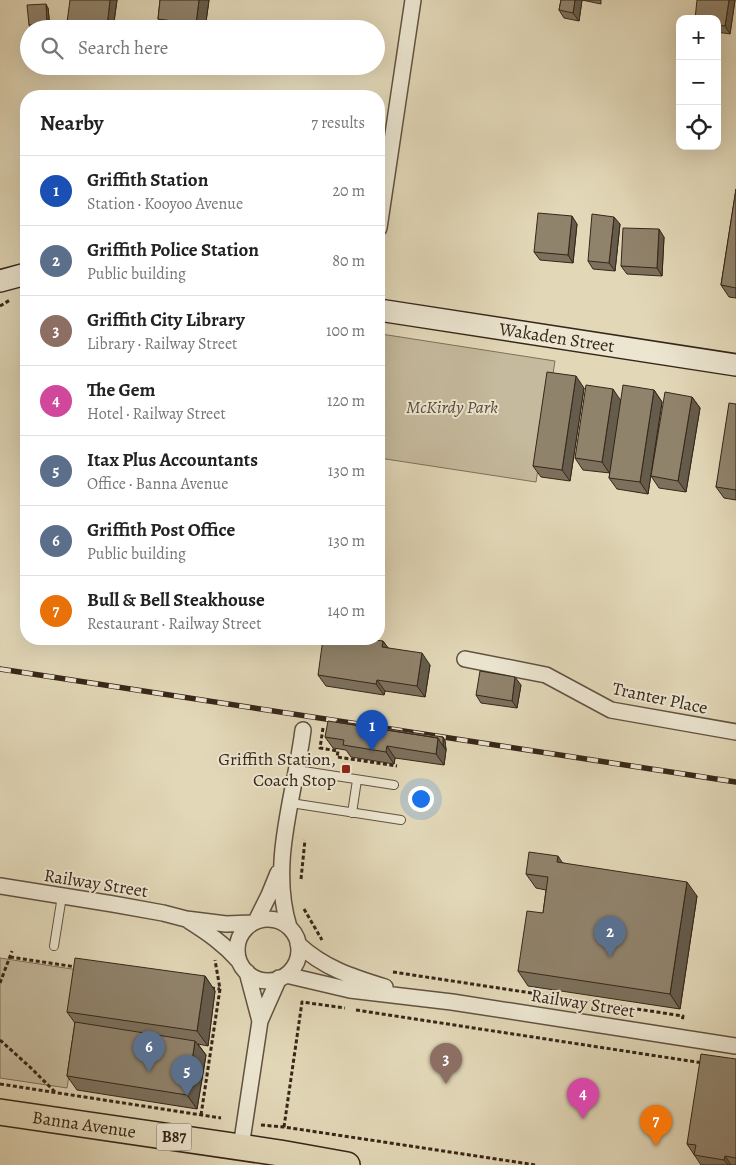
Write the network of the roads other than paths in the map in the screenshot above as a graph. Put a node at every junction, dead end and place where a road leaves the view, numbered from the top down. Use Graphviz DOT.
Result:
graph roads {
  1 [pos="413,0"];
  2 [pos="385,188"];
  3 [pos="20,276"];
  4 [pos="0,281"];
  5 [pos="385,311"];
  6 [pos="736,365"];
  7 [pos="465,659"];
  8 [pos="303,730"];
  9 [pos="736,732"];
  10 [pos="297,770"];
  11 [pos="356,780"];
  12 [pos="394,785"];
  13 [pos="291,802"];
  14 [pos="352,813"];
  15 [pos="401,820"];
  16 [pos="281,864"];
  17 [pos="0,886"];
  18 [pos="62,896"];
  19 [pos="186,919"];
  20 [pos="254,922"];
  21 [pos="289,928"];
  22 [pos="298,944"];
  23 [pos="54,946"];
  24 [pos="243,966"];
  25 [pos="282,976"];
  26 [pos="424,998"];
  27 [pos="260,1021"];
  28 [pos="736,1046"];
  29 [pos="0,1112"];
  30 [pos="241,1148"];
  31 [pos="347,1165"];
  1 -- 2 [label="street"];
  3 -- 4 [label="street"];
  5 -- 6 [label="street, Wakaden Street"];
  7 -- 9 [label="street, Tranter Place"];
  8 -- 10 [label="street"];
  10 -- 11 [label="lane"];
  10 -- 13 [label="street"];
  11 -- 12 [label="lane"];
  11 -- 14 [label="lane"];
  13 -- 14 [label="lane"];
  13 -- 16 [label="street"];
  14 -- 15 [label="lane"];
  16 -- 20 [label="street"];
  16 -- 21 [label="street"];
  17 -- 18 [label="street, Railway Street"];
  18 -- 19 [label="street, Railway Street"];
  18 -- 23 [label="lane"];
  19 -- 20 [label="street, Railway Street"];
  19 -- 24 [label="street, Railway Street"];
  20 -- 21 [label="street"];
  20 -- 24 [label="street"];
  21 -- 22 [label="street"];
  22 -- 25 [label="street"];
  22 -- 26 [label="street, Railway Street"];
  24 -- 25 [label="street"];
  24 -- 27 [label="street"];
  25 -- 26 [label="street, Railway Street"];
  25 -- 27 [label="street"];
  26 -- 28 [label="street, Railway Street"];
  27 -- 30 [label="street"];
  29 -- 30 [label="main road, Banna Avenue / B87"];
  30 -- 31 [label="main road, Banna Avenue / B87"];
}
